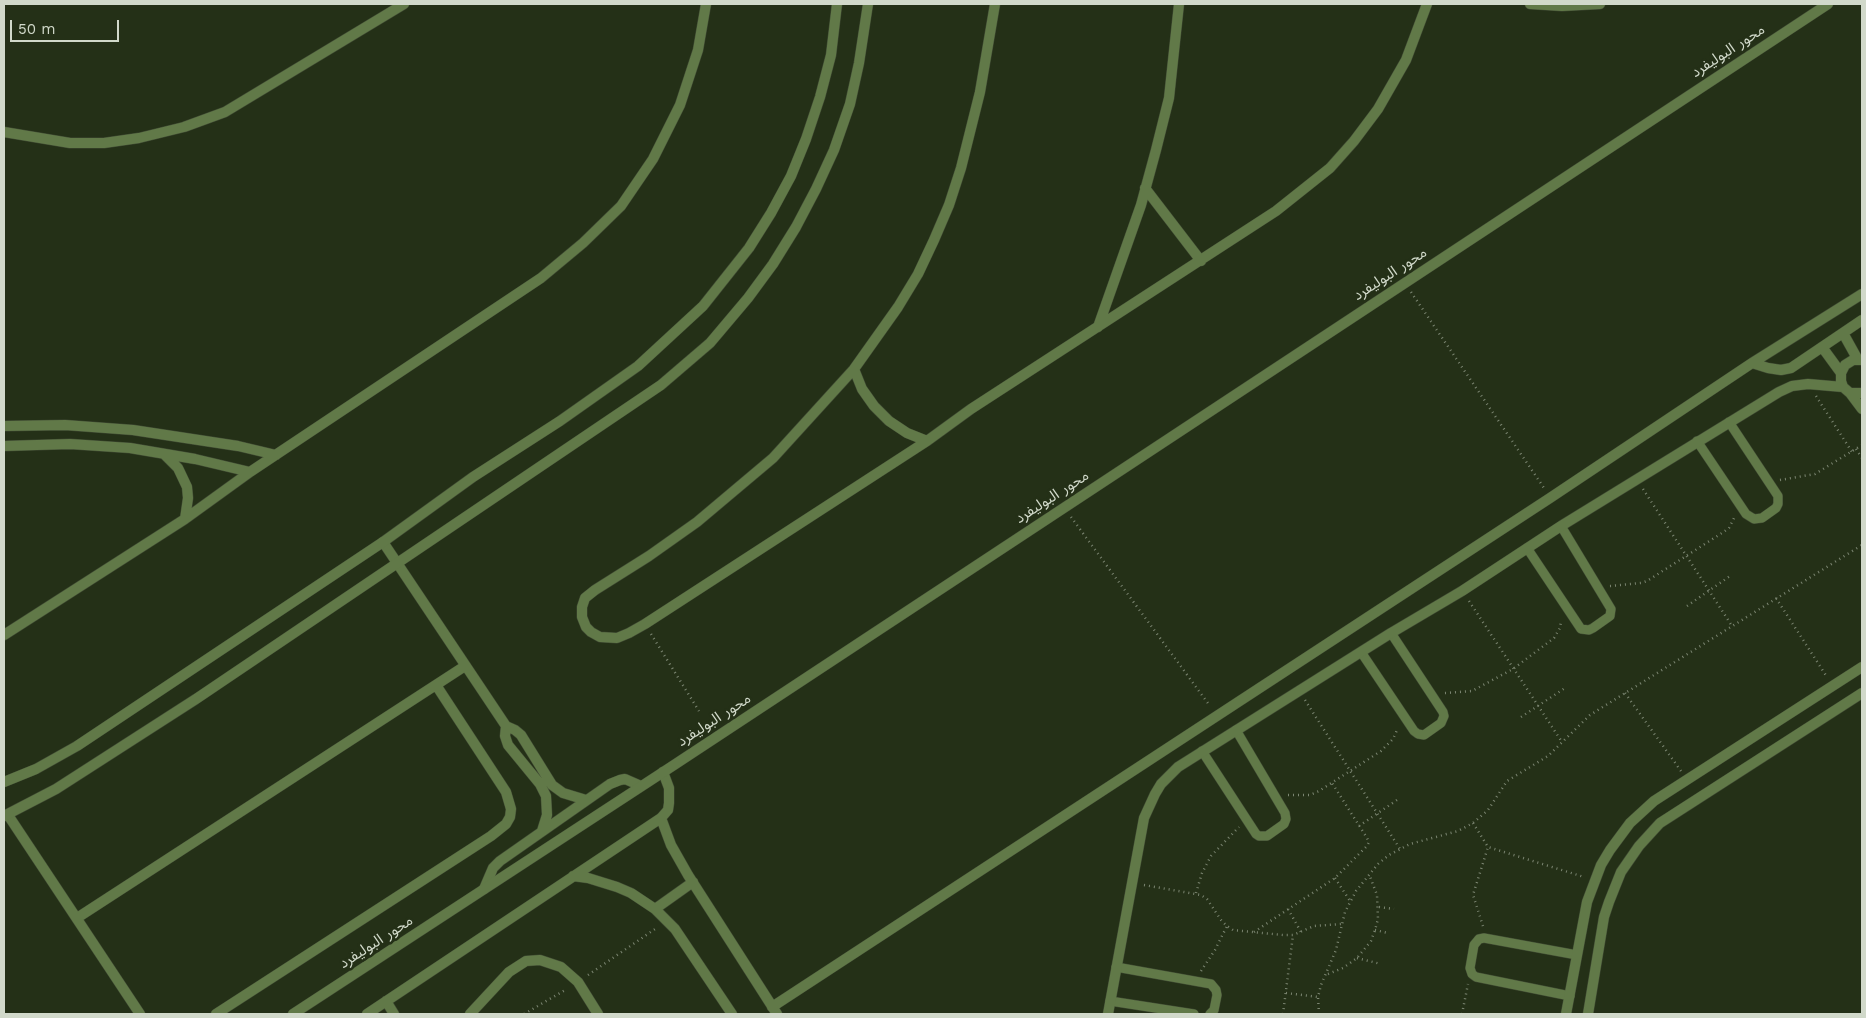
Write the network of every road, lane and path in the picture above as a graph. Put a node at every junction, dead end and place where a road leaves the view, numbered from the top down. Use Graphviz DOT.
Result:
graph roads {
  1 [pos="404,4"];
  2 [pos="706,4"];
  3 [pos="837,4"];
  4 [pos="868,4"];
  5 [pos="994,4"];
  6 [pos="1179,4"];
  7 [pos="1427,4"];
  8 [pos="1530,4"];
  9 [pos="1600,4"];
  10 [pos="1828,4"];
  11 [pos="1561,5"];
  12 [pos="4,132"];
  13 [pos="1146,188"];
  14 [pos="1201,261"];
  15 [pos="1405,283"];
  16 [pos="1862,294"];
  17 [pos="1862,320"];
  18 [pos="1098,327"];
  19 [pos="1843,333"];
  20 [pos="1822,347"];
  21 [pos="1860,360"];
  22 [pos="1752,363"];
  23 [pos="854,369"];
  24 [pos="1841,373"];
  25 [pos="1808,384"];
  26 [pos="1847,390"];
  27 [pos="1862,393"];
  28 [pos="1862,409"];
  29 [pos="1729,422"];
  30 [pos="4,426"];
  31 [pos="926,441"];
  32 [pos="1698,441"];
  33 [pos="1862,445"];
  34 [pos="4,446"];
  35 [pos="1856,449"];
  36 [pos="1852,452"];
  37 [pos="164,453"];
  38 [pos="276,455"];
  39 [pos="1862,458"];
  40 [pos="250,472"];
  41 [pos="1637,479"];
  42 [pos="1768,482"];
  43 [pos="1550,498"];
  44 [pos="1736,500"];
  45 [pos="1064,508"];
  46 [pos="185,519"];
  47 [pos="1561,526"];
  48 [pos="383,542"];
  49 [pos="1862,545"];
  50 [pos="1527,548"];
  51 [pos="1687,556"];
  52 [pos="398,563"];
  53 [pos="1730,576"];
  54 [pos="1598,587"];
  55 [pos="1462,591"];
  56 [pos="1709,591"];
  57 [pos="1776,598"];
  58 [pos="1563,604"];
  59 [pos="1687,606"];
  60 [pos="645,624"];
  61 [pos="1732,626"];
  62 [pos="1391,633"];
  63 [pos="4,635"];
  64 [pos="1361,652"];
  65 [pos="465,666"];
  66 [pos="1862,666"];
  67 [pos="1514,669"];
  68 [pos="436,685"];
  69 [pos="1833,685"];
  70 [pos="1565,688"];
  71 [pos="1299,691"];
  72 [pos="1625,693"];
  73 [pos="1431,694"];
  74 [pos="1862,694"];
  75 [pos="1538,706"];
  76 [pos="699,711"];
  77 [pos="1404,715"];
  78 [pos="1217,716"];
  79 [pos="1521,717"];
  80 [pos="506,726"];
  81 [pos="1236,730"];
  82 [pos="1562,742"];
  83 [pos="1202,751"];
  84 [pos="530,753"];
  85 [pos="521,760"];
  86 [pos="1350,771"];
  87 [pos="663,772"];
  88 [pos="1687,780"];
  89 [pos="4,782"];
  90 [pos="1332,783"];
  91 [pos="642,786"];
  92 [pos="1275,795"];
  93 [pos="586,800"];
  94 [pos="1397,800"];
  95 [pos="1378,814"];
  96 [pos="6,816"];
  97 [pos="661,818"];
  98 [pos="1247,819"];
  99 [pos="1473,823"];
  100 [pos="1360,826"];
  101 [pos="542,831"];
  102 [pos="1488,847"];
  103 [pos="1400,848"];
  104 [pos="1369,874"];
  105 [pos="573,876"];
  106 [pos="1335,878"];
  107 [pos="1594,881"];
  108 [pos="693,882"];
  109 [pos="1132,883"];
  110 [pos="484,890"];
  111 [pos="1196,893"];
  112 [pos="1350,901"];
  113 [pos="1379,907"];
  114 [pos="655,909"];
  115 [pos="1288,909"];
  116 [pos="1394,909"];
  117 [pos="77,918"];
  118 [pos="667,921"];
  119 [pos="1341,924"];
  120 [pos="1227,926"];
  121 [pos="1375,930"];
  122 [pos="1253,932"];
  123 [pos="1301,932"];
  124 [pos="1388,933"];
  125 [pos="1293,934"];
  126 [pos="1489,939"];
  127 [pos="1577,955"];
  128 [pos="1356,958"];
  129 [pos="1381,964"];
  130 [pos="1116,967"];
  131 [pos="1327,974"];
  132 [pos="1472,974"];
  133 [pos="1194,980"];
  134 [pos="578,982"];
  135 [pos="1286,993"];
  136 [pos="1570,996"];
  137 [pos="1318,997"];
  138 [pos="386,1001"];
  139 [pos="1110,1001"];
  140 [pos="774,1010"];
  141 [pos="140,1014"];
  142 [pos="216,1014"];
  143 [pos="293,1014"];
  144 [pos="369,1014"];
  145 [pos="394,1014"];
  146 [pos="470,1014"];
  147 [pos="524,1014"];
  148 [pos="598,1014"];
  149 [pos="732,1014"];
  150 [pos="1108,1014"];
  151 [pos="1194,1014"];
  152 [pos="1210,1014"];
  153 [pos="1282,1014"];
  154 [pos="1319,1014"];
  155 [pos="1462,1014"];
  156 [pos="1566,1014"];
  157 [pos="1588,1014"];
  1 -- 12 [label="street"];
  2 -- 38 [label="street"];
  3 -- 48 [label="street"];
  4 -- 52 [label="street"];
  5 -- 23 [label="street"];
  6 -- 13 [label="street"];
  7 -- 14 [label="street"];
  8 -- 11 [label="street"];
  9 -- 11 [label="street"];
  10 -- 15 [label="street, محور البوليفرد"];
  13 -- 14 [label="street"];
  13 -- 18 [label="street"];
  14 -- 18 [label="street"];
  15 -- 43 [label="path"];
  15 -- 45 [label="street, محور البوليفرد"];
  16 -- 22 [label="street"];
  17 -- 19 [label="street"];
  18 -- 31 [label="street"];
  19 -- 20 [label="street"];
  19 -- 21 [label="street"];
  20 -- 22 [label="street"];
  20 -- 24 [label="street"];
  21 -- 24 [label="street"];
  22 -- 43 [label="street"];
  23 -- 31 [label="street"];
  23 -- 60 [label="street"];
  24 -- 26 [label="street"];
  25 -- 26 [label="street"];
  25 -- 29 [label="street"];
  25 -- 36 [label="path"];
  26 -- 27 [label="street"];
  26 -- 28 [label="street"];
  29 -- 32 [label="street"];
  29 -- 42 [label="lane"];
  30 -- 38 [label="street"];
  31 -- 60 [label="street"];
  32 -- 41 [label="street"];
  32 -- 44 [label="lane"];
  33 -- 35 [label="path"];
  34 -- 37 [label="street"];
  35 -- 36 [label="path"];
  35 -- 39 [label="path"];
  36 -- 42 [label="path"];
  37 -- 40 [label="street"];
  37 -- 46 [label="street"];
  38 -- 40 [label="street"];
  40 -- 46 [label="street"];
  41 -- 47 [label="street"];
  41 -- 51 [label="path"];
  42 -- 44 [label="lane"];
  43 -- 78 [label="street"];
  44 -- 51 [label="path"];
  45 -- 78 [label="path"];
  45 -- 87 [label="street, محور البوليفرد"];
  46 -- 63 [label="street"];
  47 -- 50 [label="street"];
  47 -- 54 [label="lane"];
  48 -- 52 [label="street"];
  48 -- 89 [label="street"];
  49 -- 57 [label="path"];
  50 -- 55 [label="street"];
  50 -- 58 [label="lane"];
  51 -- 54 [label="path"];
  51 -- 56 [label="path"];
  52 -- 65 [label="street"];
  52 -- 96 [label="street"];
  53 -- 56 [label="path"];
  54 -- 58 [label="lane"];
  55 -- 62 [label="street"];
  55 -- 67 [label="path"];
  56 -- 59 [label="path"];
  56 -- 61 [label="path"];
  57 -- 61 [label="path"];
  57 -- 69 [label="path"];
  58 -- 67 [label="path"];
  60 -- 76 [label="path"];
  61 -- 72 [label="path"];
  62 -- 64 [label="street"];
  62 -- 73 [label="lane"];
  64 -- 71 [label="street"];
  64 -- 77 [label="lane"];
  65 -- 68 [label="street"];
  65 -- 80 [label="street"];
  66 -- 69 [label="street"];
  67 -- 73 [label="path"];
  67 -- 75 [label="path"];
  68 -- 117 [label="street"];
  68 -- 142 [label="street"];
  69 -- 88 [label="street"];
  70 -- 75 [label="path"];
  71 -- 81 [label="street"];
  71 -- 86 [label="path"];
  72 -- 82 [label="path"];
  72 -- 88 [label="path"];
  73 -- 77 [label="lane"];
  74 -- 157 [label="street"];
  75 -- 79 [label="path"];
  75 -- 82 [label="path"];
  77 -- 86 [label="path"];
  78 -- 140 [label="street"];
  80 -- 84 [label="street"];
  80 -- 85 [label="street"];
  81 -- 83 [label="street"];
  81 -- 92 [label="lane"];
  82 -- 99 [label="path"];
  83 -- 98 [label="lane"];
  83 -- 109 [label="street"];
  84 -- 85 [label="street"];
  84 -- 93 [label="street"];
  85 -- 101 [label="street"];
  86 -- 90 [label="path"];
  86 -- 95 [label="path"];
  87 -- 91 [label="street, محور البوليفرد"];
  87 -- 97 [label="street"];
  88 -- 107 [label="street"];
  90 -- 92 [label="path"];
  90 -- 100 [label="path"];
  91 -- 93 [label="street"];
  91 -- 110 [label="street, محور البوليفرد"];
  92 -- 98 [label="lane"];
  93 -- 101 [label="street"];
  94 -- 95 [label="path"];
  95 -- 100 [label="path"];
  95 -- 103 [label="path"];
  96 -- 117 [label="street"];
  97 -- 105 [label="street"];
  97 -- 108 [label="street"];
  98 -- 111 [label="path"];
  99 -- 102 [label="path"];
  99 -- 103 [label="path"];
  100 -- 106 [label="path"];
  101 -- 110 [label="street"];
  102 -- 107 [label="path"];
  102 -- 126 [label="path"];
  103 -- 104 [label="path"];
  104 -- 112 [label="path"];
  104 -- 113 [label="path"];
  105 -- 114 [label="street"];
  105 -- 138 [label="street"];
  106 -- 112 [label="path"];
  106 -- 115 [label="path"];
  107 -- 127 [label="street"];
  108 -- 114 [label="street"];
  108 -- 140 [label="street"];
  109 -- 111 [label="path"];
  109 -- 130 [label="street"];
  110 -- 143 [label="street, محور البوليفرد"];
  111 -- 120 [label="path"];
  112 -- 119 [label="path"];
  113 -- 116 [label="path"];
  113 -- 121 [label="path"];
  114 -- 118 [label="street"];
  115 -- 122 [label="path"];
  115 -- 123 [label="path"];
  117 -- 141 [label="street"];
  118 -- 134 [label="path"];
  118 -- 149 [label="street"];
  119 -- 123 [label="path"];
  119 -- 131 [label="path"];
  120 -- 122 [label="path"];
  120 -- 133 [label="path"];
  121 -- 124 [label="path"];
  121 -- 128 [label="path"];
  122 -- 125 [label="path"];
  123 -- 125 [label="path"];
  125 -- 135 [label="path"];
  126 -- 127 [label="lane"];
  126 -- 132 [label="lane"];
  127 -- 136 [label="street"];
  128 -- 129 [label="path"];
  128 -- 131 [label="path"];
  130 -- 133 [label="lane"];
  130 -- 139 [label="street"];
  131 -- 137 [label="path"];
  132 -- 136 [label="lane"];
  132 -- 155 [label="path"];
  133 -- 152 [label="lane"];
  134 -- 146 [label="street"];
  134 -- 147 [label="path"];
  134 -- 148 [label="street"];
  135 -- 137 [label="path"];
  135 -- 153 [label="path"];
  136 -- 156 [label="street"];
  137 -- 154 [label="path"];
  138 -- 144 [label="street"];
  138 -- 145 [label="street"];
  139 -- 150 [label="street"];
  139 -- 151 [label="lane"];
}
